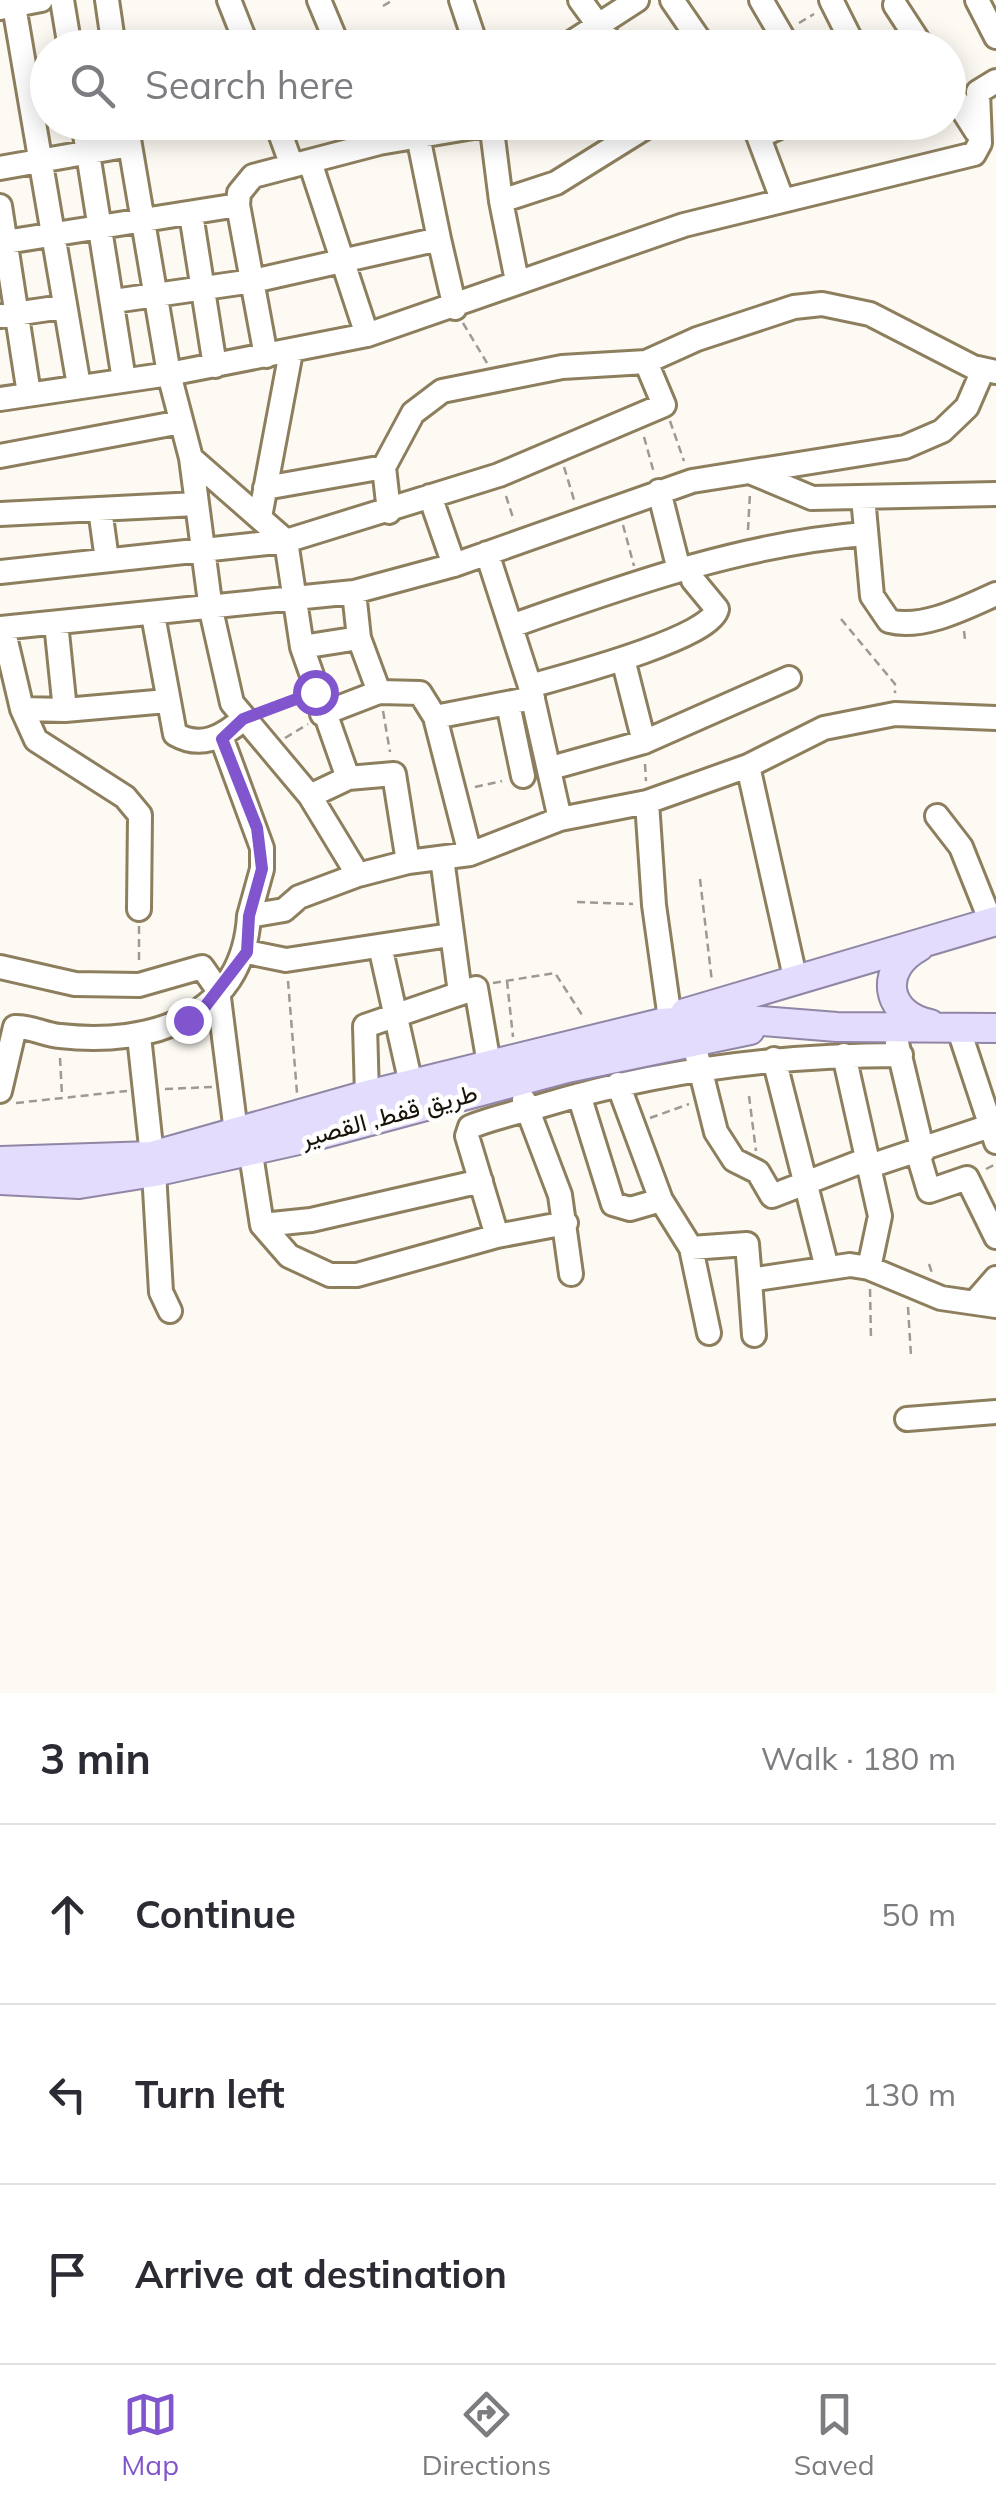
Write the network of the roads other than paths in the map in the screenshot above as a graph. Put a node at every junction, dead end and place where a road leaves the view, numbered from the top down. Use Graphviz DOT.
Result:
graph roads {
  1 [pos="41,0"];
  2 [pos="62,0"];
  3 [pos="107,0"];
  4 [pos="230,0"];
  5 [pos="319,0"];
  6 [pos="461,0"];
  7 [pos="580,0"];
  8 [pos="637,0"];
  9 [pos="672,0"];
  10 [pos="761,0"];
  11 [pos="978,0"];
  12 [pos="832,2"];
  13 [pos="898,2"];
  14 [pos="9,4"];
  15 [pos="600,24"];
  16 [pos="67,30"];
  17 [pos="111,30"];
  18 [pos="241,30"];
  19 [pos="332,30"];
  20 [pos="471,30"];
  21 [pos="590,30"];
  22 [pos="604,30"];
  23 [pos="693,30"];
  24 [pos="780,30"];
  25 [pos="846,30"];
  26 [pos="913,30"];
  27 [pos="996,37"];
  28 [pos="996,81"];
  29 [pos="30,108"];
  30 [pos="966,115"];
  31 [pos="980,136"];
  32 [pos="37,140"];
  33 [pos="86,140"];
  34 [pos="115,140"];
  35 [pos="129,140"];
  36 [pos="287,140"];
  37 [pos="358,140"];
  38 [pos="419,140"];
  39 [pos="493,140"];
  40 [pos="625,140"];
  41 [pos="760,140"];
  42 [pos="88,153"];
  43 [pos="41,162"];
  44 [pos="301,164"];
  45 [pos="0,168"];
  46 [pos="782,198"];
  47 [pos="501,201"];
  48 [pos="238,205"];
  49 [pos="0,206"];
  50 [pos="191,214"];
  51 [pos="144,223"];
  52 [pos="101,230"];
  53 [pos="51,237"];
  54 [pos="439,240"];
  55 [pos="3,242"];
  56 [pos="345,263"];
  57 [pos="253,281"];
  58 [pos="517,281"];
  59 [pos="203,287"];
  60 [pos="154,293"];
  61 [pos="114,300"];
  62 [pos="62,307"];
  63 [pos="454,308"];
  64 [pos="7,314"];
  65 [pos="367,335"];
  66 [pos="291,352"];
  67 [pos="266,356"];
  68 [pos="646,362"];
  69 [pos="215,366"];
  70 [pos="989,371"];
  71 [pos="169,374"];
  72 [pos="124,380"];
  73 [pos="78,386"];
  74 [pos="30,394"];
  75 [pos="0,399"];
  76 [pos="181,422"];
  77 [pos="0,456"];
  78 [pos="191,458"];
  79 [pos="384,467"];
  80 [pos="750,472"];
  81 [pos="265,488"];
  82 [pos="658,491"];
  83 [pos="996,494"];
  84 [pos="430,496"];
  85 [pos="863,497"];
  86 [pos="812,498"];
  87 [pos="196,504"];
  88 [pos="100,508"];
  89 [pos="389,512"];
  90 [pos="0,514"];
  91 [pos="260,517"];
  92 [pos="864,534"];
  93 [pos="816,538"];
  94 [pos="286,541"];
  95 [pos="205,549"];
  96 [pos="487,554"];
  97 [pos="107,560"];
  98 [pos="454,565"];
  99 [pos="684,569"];
  100 [pos="0,572"];
  101 [pos="354,592"];
  102 [pos="996,594"];
  103 [pos="295,597"];
  104 [pos="211,610"];
  105 [pos="153,615"];
  106 [pos="56,622"];
  107 [pos="514,625"];
  108 [pos="1,628"];
  109 [pos="359,638"];
  110 [pos="302,647"];
  111 [pos="623,658"];
  112 [pos="788,678"];
  113 [pos="379,692"];
  114 [pos="532,692"];
  115 [pos="167,700"];
  116 [pos="319,703"];
  117 [pos="508,704"];
  118 [pos="22,708"];
  119 [pos="65,710"];
  120 [pos="435,717"];
  121 [pos="996,718"];
  122 [pos="243,719"];
  123 [pos="222,739"];
  124 [pos="644,742"];
  125 [pos="748,766"];
  126 [pos="552,768"];
  127 [pos="523,776"];
  128 [pos="348,778"];
  129 [pos="310,796"];
  130 [pos="647,802"];
  131 [pos="937,816"];
  132 [pos="560,819"];
  133 [pos="470,854"];
  134 [pos="442,858"];
  135 [pos="408,862"];
  136 [pos="358,876"];
  137 [pos="139,908"];
  138 [pos="249,916"];
  139 [pos="994,922"];
  140 [pos="450,936"];
  141 [pos="933,939"];
  142 [pos="380,946"];
  143 [pos="247,952"];
  144 [pos="0,968"];
  145 [pos="795,977"];
  146 [pos="218,990"];
  147 [pos="460,993"];
  148 [pos="398,1011"];
  149 [pos="666,1021"];
  150 [pos="775,1023"];
  151 [pos="892,1026"];
  152 [pos="951,1027"];
  153 [pos="996,1028"];
  154 [pos="139,1036"];
  155 [pos="694,1041"];
  156 [pos="844,1055"];
  157 [pos="901,1055"];
  158 [pos="774,1059"];
  159 [pos="507,1067"];
  160 [pos="700,1070"];
  161 [pos="411,1084"];
  162 [pos="618,1084"];
  163 [pos="579,1094"];
  164 [pos="367,1095"];
  165 [pos="8,1097"];
  166 [pos="528,1110"];
  167 [pos="993,1134"];
  168 [pos="243,1140"];
  169 [pos="920,1153"];
  170 [pos="0,1162"];
  171 [pos="153,1164"];
  172 [pos="866,1164"];
  173 [pos="0,1180"];
  174 [pos="480,1181"];
  175 [pos="803,1182"];
  176 [pos="661,1200"];
  177 [pos="566,1223"];
  178 [pos="262,1225"];
  179 [pos="497,1236"];
  180 [pos="996,1237"];
  181 [pos="691,1248"];
  182 [pos="827,1268"];
  183 [pos="868,1268"];
  184 [pos="571,1274"];
  185 [pos="996,1278"];
  186 [pos="750,1280"];
  187 [pos="986,1304"];
  188 [pos="170,1311"];
  189 [pos="709,1333"];
  190 [pos="754,1335"];
  191 [pos="996,1412"];
  192 [pos="907,1419"];
  1 -- 14 [label="street"];
  2 -- 16 [label="street"];
  3 -- 17 [label="street"];
  4 -- 18 [label="street"];
  5 -- 19 [label="street"];
  6 -- 20 [label="street"];
  7 -- 15 [label="street"];
  8 -- 15 [label="street"];
  9 -- 23 [label="street"];
  10 -- 24 [label="street"];
  11 -- 27 [label="street"];
  12 -- 25 [label="street"];
  13 -- 26 [label="street"];
  14 -- 29 [label="street"];
  15 -- 21 [label="street"];
  15 -- 22 [label="street"];
  28 -- 31 [label="street"];
  30 -- 31 [label="street"];
  31 -- 46 [label="street"];
  32 -- 43 [label="street"];
  33 -- 42 [label="street"];
  34 -- 42 [label="street"];
  35 -- 51 [label="street"];
  36 -- 44 [label="street"];
  37 -- 44 [label="street"];
  38 -- 54 [label="street"];
  39 -- 47 [label="street"];
  40 -- 47 [label="street"];
  41 -- 46 [label="street"];
  42 -- 43 [label="street"];
  42 -- 52 [label="street"];
  43 -- 45 [label="street"];
  43 -- 53 [label="street"];
  44 -- 48 [label="street"];
  44 -- 56 [label="street"];
  46 -- 58 [label="street"];
  47 -- 58 [label="street"];
  48 -- 50 [label="street"];
  48 -- 57 [label="street"];
  49 -- 55 [label="street"];
  50 -- 51 [label="street"];
  50 -- 59 [label="street"];
  51 -- 52 [label="street"];
  51 -- 60 [label="street"];
  52 -- 53 [label="street"];
  52 -- 61 [label="street"];
  53 -- 55 [label="street"];
  53 -- 62 [label="street"];
  54 -- 56 [label="street"];
  54 -- 63 [label="street"];
  55 -- 64 [label="street"];
  56 -- 57 [label="street"];
  56 -- 65 [label="street"];
  57 -- 59 [label="street"];
  57 -- 67 [label="street"];
  58 -- 63 [label="street"];
  59 -- 60 [label="street"];
  59 -- 69 [label="street"];
  60 -- 61 [label="street"];
  60 -- 71 [label="street"];
  61 -- 72 [label="street"];
  62 -- 64 [label="street"];
  62 -- 73 [label="street"];
  63 -- 65 [label="street"];
  64 -- 74 [label="street"];
  65 -- 66 [label="street"];
  66 -- 67 [label="street"];
  66 -- 81 [label="street"];
  67 -- 69 [label="street"];
  68 -- 70 [label="street"];
  68 -- 79 [label="street"];
  68 -- 84 [label="street"];
  69 -- 71 [label="street"];
  70 -- 80 [label="street"];
  71 -- 72 [label="street"];
  71 -- 76 [label="street"];
  72 -- 73 [label="street"];
  73 -- 74 [label="street"];
  74 -- 75 [label="street"];
  76 -- 77 [label="street"];
  76 -- 78 [label="street"];
  78 -- 87 [label="street"];
  78 -- 91 [label="street"];
  79 -- 81 [label="street"];
  79 -- 89 [label="street"];
  80 -- 82 [label="street"];
  80 -- 86 [label="street"];
  81 -- 91 [label="street"];
  82 -- 96 [label="street"];
  82 -- 99 [label="street"];
  83 -- 85 [label="street"];
  84 -- 89 [label="street"];
  84 -- 98 [label="street"];
  85 -- 86 [label="street"];
  85 -- 92 [label="street"];
  86 -- 93 [label="street"];
  87 -- 88 [label="street"];
  87 -- 95 [label="street"];
  88 -- 90 [label="street"];
  88 -- 97 [label="street"];
  89 -- 94 [label="street"];
  91 -- 94 [label="street"];
  92 -- 93 [label="street"];
  92 -- 102 [label="street"];
  93 -- 99 [label="street"];
  94 -- 95 [label="street"];
  94 -- 103 [label="street"];
  95 -- 97 [label="street"];
  95 -- 104 [label="street"];
  96 -- 98 [label="street"];
  96 -- 107 [label="street"];
  97 -- 100 [label="street"];
  98 -- 101 [label="street"];
  99 -- 107 [label="street"];
  99 -- 111 [label="street"];
  101 -- 103 [label="street"];
  101 -- 109 [label="street"];
  103 -- 104 [label="street"];
  103 -- 110 [label="street"];
  104 -- 105 [label="street"];
  104 -- 122 [label="street"];
  105 -- 106 [label="street"];
  105 -- 115 [label="street"];
  106 -- 108 [label="street"];
  106 -- 119 [label="street"];
  107 -- 114 [label="street"];
  108 -- 118 [label="street"];
  109 -- 110 [label="street"];
  109 -- 113 [label="street"];
  110 -- 116 [label="street"];
  111 -- 114 [label="street"];
  111 -- 124 [label="street"];
  112 -- 124 [label="street"];
  113 -- 116 [label="street"];
  113 -- 120 [label="street"];
  114 -- 117 [label="street"];
  114 -- 126 [label="street"];
  115 -- 119 [label="street"];
  115 -- 123 [label="street"];
  116 -- 128 [label="street"];
  117 -- 120 [label="street"];
  117 -- 127 [label="street"];
  118 -- 119 [label="street"];
  118 -- 137 [label="street"];
  120 -- 133 [label="street"];
  121 -- 125 [label="street"];
  122 -- 123 [label="street"];
  122 -- 129 [label="street"];
  123 -- 138 [label="street"];
  124 -- 126 [label="street"];
  125 -- 130 [label="street"];
  125 -- 145 [label="street"];
  126 -- 132 [label="street"];
  128 -- 129 [label="street"];
  128 -- 135 [label="street"];
  129 -- 136 [label="street"];
  130 -- 132 [label="street"];
  130 -- 149 [label="street"];
  131 -- 139 [label="street"];
  132 -- 133 [label="street"];
  133 -- 134 [label="street"];
  134 -- 135 [label="street"];
  134 -- 140 [label="street"];
  135 -- 136 [label="street"];
  136 -- 138 [label="street"];
  138 -- 143 [label="street"];
  139 -- 141 [label="main road, طريق قفط, القصير"];
  140 -- 142 [label="street"];
  140 -- 147 [label="street"];
  141 -- 145 [label="main road, طريق قفط, القصير"];
  141 -- 152 [label="main road"];
  142 -- 143 [label="street"];
  142 -- 148 [label="street"];
  143 -- 146 [label="street"];
  144 -- 146 [label="street"];
  145 -- 149 [label="main road, طريق قفط, القصير"];
  146 -- 154 [label="street"];
  146 -- 168 [label="street"];
  147 -- 148 [label="street"];
  147 -- 159 [label="street"];
  148 -- 161 [label="street"];
  148 -- 164 [label="street"];
  149 -- 150 [label="main road, طريق قفط, القصير"];
  149 -- 159 [label="main road, طريق قفط, القصير"];
  150 -- 151 [label="main road, طريق قفط, القصير"];
  150 -- 155 [label="main road, طريق قفط, القصير"];
  151 -- 152 [label="main road, طريق قفط, القصير"];
  151 -- 157 [label="street"];
  152 -- 153 [label="main road, طريق قفط, القصير"];
  152 -- 167 [label="street"];
  154 -- 165 [label="street"];
  154 -- 171 [label="street"];
  155 -- 159 [label="main road, طريق قفط, القصير"];
  155 -- 160 [label="street"];
  156 -- 157 [label="street"];
  156 -- 158 [label="street"];
  156 -- 172 [label="street"];
  157 -- 169 [label="street"];
  158 -- 160 [label="street"];
  158 -- 175 [label="street"];
  159 -- 161 [label="main road, طريق قفط, القصير"];
  159 -- 166 [label="street"];
  159 -- 168 [label="main road, طريق قفط, القصير"];
  160 -- 162 [label="street"];
  160 -- 175 [label="street"];
  161 -- 164 [label="main road, طريق قفط, القصير"];
  162 -- 163 [label="street"];
  162 -- 176 [label="street"];
  163 -- 166 [label="street"];
  163 -- 176 [label="street"];
  164 -- 168 [label="main road, طريق قفط, القصير"];
  166 -- 174 [label="street"];
  166 -- 177 [label="street"];
  167 -- 169 [label="street"];
  168 -- 171 [label="main road, طريق قفط, القصير"];
  168 -- 178 [label="street"];
  169 -- 172 [label="street"];
  169 -- 180 [label="street"];
  170 -- 171 [label="main road, طريق قفط, القصير"];
  171 -- 173 [label="main road, طريق قفط, القصير"];
  171 -- 188 [label="street"];
  172 -- 175 [label="street"];
  172 -- 183 [label="street"];
  174 -- 178 [label="street"];
  174 -- 179 [label="street"];
  175 -- 182 [label="street"];
  176 -- 181 [label="street"];
  177 -- 179 [label="street"];
  177 -- 184 [label="street"];
  178 -- 179 [label="street"];
  181 -- 186 [label="street"];
  181 -- 189 [label="street"];
  182 -- 183 [label="street"];
  182 -- 186 [label="street"];
  183 -- 187 [label="street"];
  185 -- 187 [label="street"];
  186 -- 190 [label="street"];
  191 -- 192 [label="street"];
}
